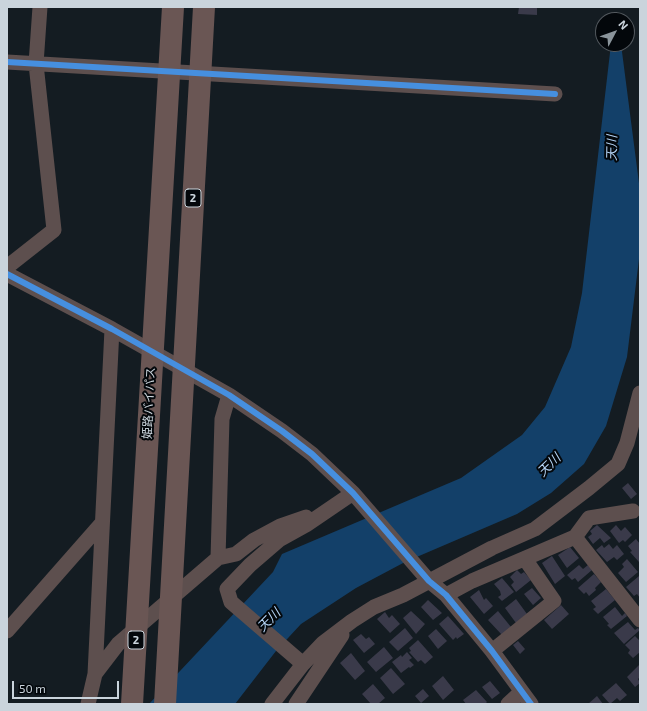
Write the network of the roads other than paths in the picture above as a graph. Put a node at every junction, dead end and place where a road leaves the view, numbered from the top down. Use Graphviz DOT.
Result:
graph roads {
  1 [pos="40,7"];
  2 [pos="173,7"];
  3 [pos="204,7"];
  4 [pos="7,62"];
  5 [pos="36,64"];
  6 [pos="555,94"];
  7 [pos="7,267"];
  8 [pos="7,274"];
  9 [pos="112,329"];
  10 [pos="640,393"];
  11 [pos="229,395"];
  12 [pos="353,493"];
  13 [pos="633,511"];
  14 [pos="318,516"];
  15 [pos="102,523"];
  16 [pos="575,537"];
  17 [pos="218,558"];
  18 [pos="525,559"];
  19 [pos="429,581"];
  20 [pos="446,595"];
  21 [pos="638,614"];
  22 [pos="352,621"];
  23 [pos="7,631"];
  24 [pos="492,651"];
  25 [pos="303,664"];
  26 [pos="95,674"];
  27 [pos="521,692"];
  28 [pos="88,704"];
  29 [pos="132,704"];
  30 [pos="164,704"];
  31 [pos="272,704"];
  32 [pos="296,704"];
  33 [pos="508,704"];
  34 [pos="531,704"];
  1 -- 5 [label="street"];
  2 -- 29 [label="highway, 姫路バイパス / 2"];
  3 -- 30 [label="highway, 2"];
  4 -- 5 [label="street"];
  5 -- 6 [label="street"];
  5 -- 7 [label="street"];
  8 -- 9 [label="street"];
  9 -- 11 [label="street"];
  9 -- 15 [label="street"];
  10 -- 19 [label="street"];
  11 -- 12 [label="street"];
  11 -- 17 [label="street"];
  12 -- 14 [label="street"];
  12 -- 19 [label="street"];
  13 -- 16 [label="street"];
  14 -- 17 [label="street"];
  14 -- 25 [label="street"];
  15 -- 23 [label="street"];
  15 -- 26 [label="street"];
  16 -- 18 [label="street"];
  16 -- 21 [label="street"];
  17 -- 26 [label="street"];
  18 -- 20 [label="street"];
  18 -- 24 [label="street"];
  19 -- 20 [label="street"];
  19 -- 22 [label="street"];
  20 -- 24 [label="street"];
  22 -- 25 [label="street"];
  22 -- 32 [label="street"];
  24 -- 27 [label="street"];
  25 -- 31 [label="street"];
  26 -- 28 [label="street"];
  27 -- 33 [label="street"];
  27 -- 34 [label="street"];
}
